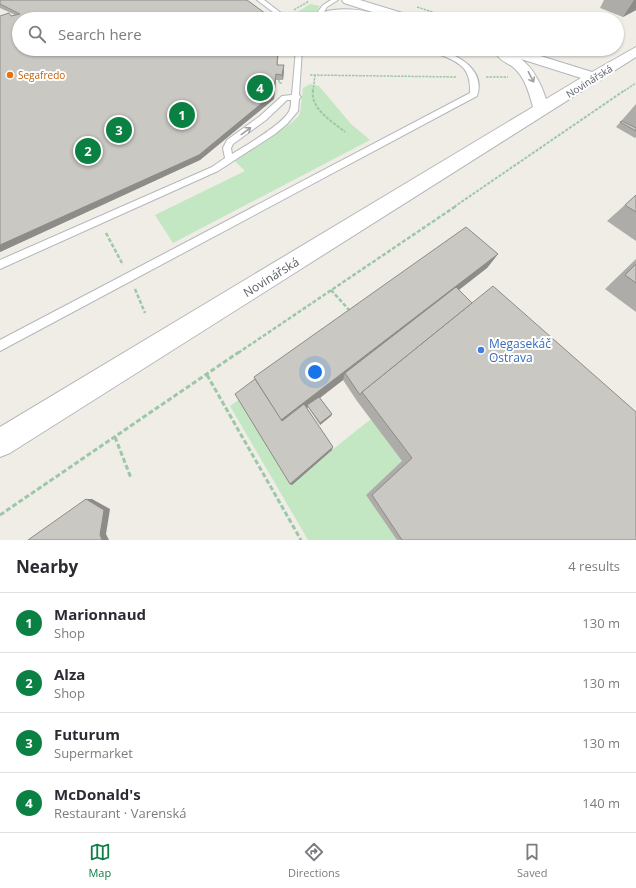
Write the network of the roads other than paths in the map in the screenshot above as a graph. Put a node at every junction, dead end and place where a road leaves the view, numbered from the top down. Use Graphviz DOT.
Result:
graph roads {
  1 [pos="260,0"];
  2 [pos="336,0"];
  3 [pos="348,0"];
  4 [pos="277,12"];
  5 [pos="320,12"];
  6 [pos="337,12"];
  7 [pos="353,12"];
  8 [pos="386,12"];
  9 [pos="636,51"];
  10 [pos="299,56"];
  11 [pos="449,56"];
  12 [pos="506,56"];
  13 [pos="526,56"];
  14 [pos="594,77"];
  15 [pos="297,97"];
  16 [pos="542,110"];
  17 [pos="230,160"];
  18 [pos="0,265"];
  19 [pos="0,346"];
  20 [pos="0,443"];
  1 -- 4 [label="lane"];
  2 -- 5 [label="lane"];
  3 -- 8 [label="street"];
  6 -- 7 [label="lane"];
  9 -- 14 [label="street, Novinářská"];
  10 -- 15 [label="lane"];
  11 -- 19 [label="lane"];
  12 -- 16 [label="street, one-way"];
  13 -- 14 [label="street"];
  14 -- 16 [label="street, Novinářská"];
  15 -- 17 [label="lane"];
  17 -- 15 [label="lane, one-way"];
  16 -- 20 [label="street, Novinářská"];
  17 -- 18 [label="lane"];
}
